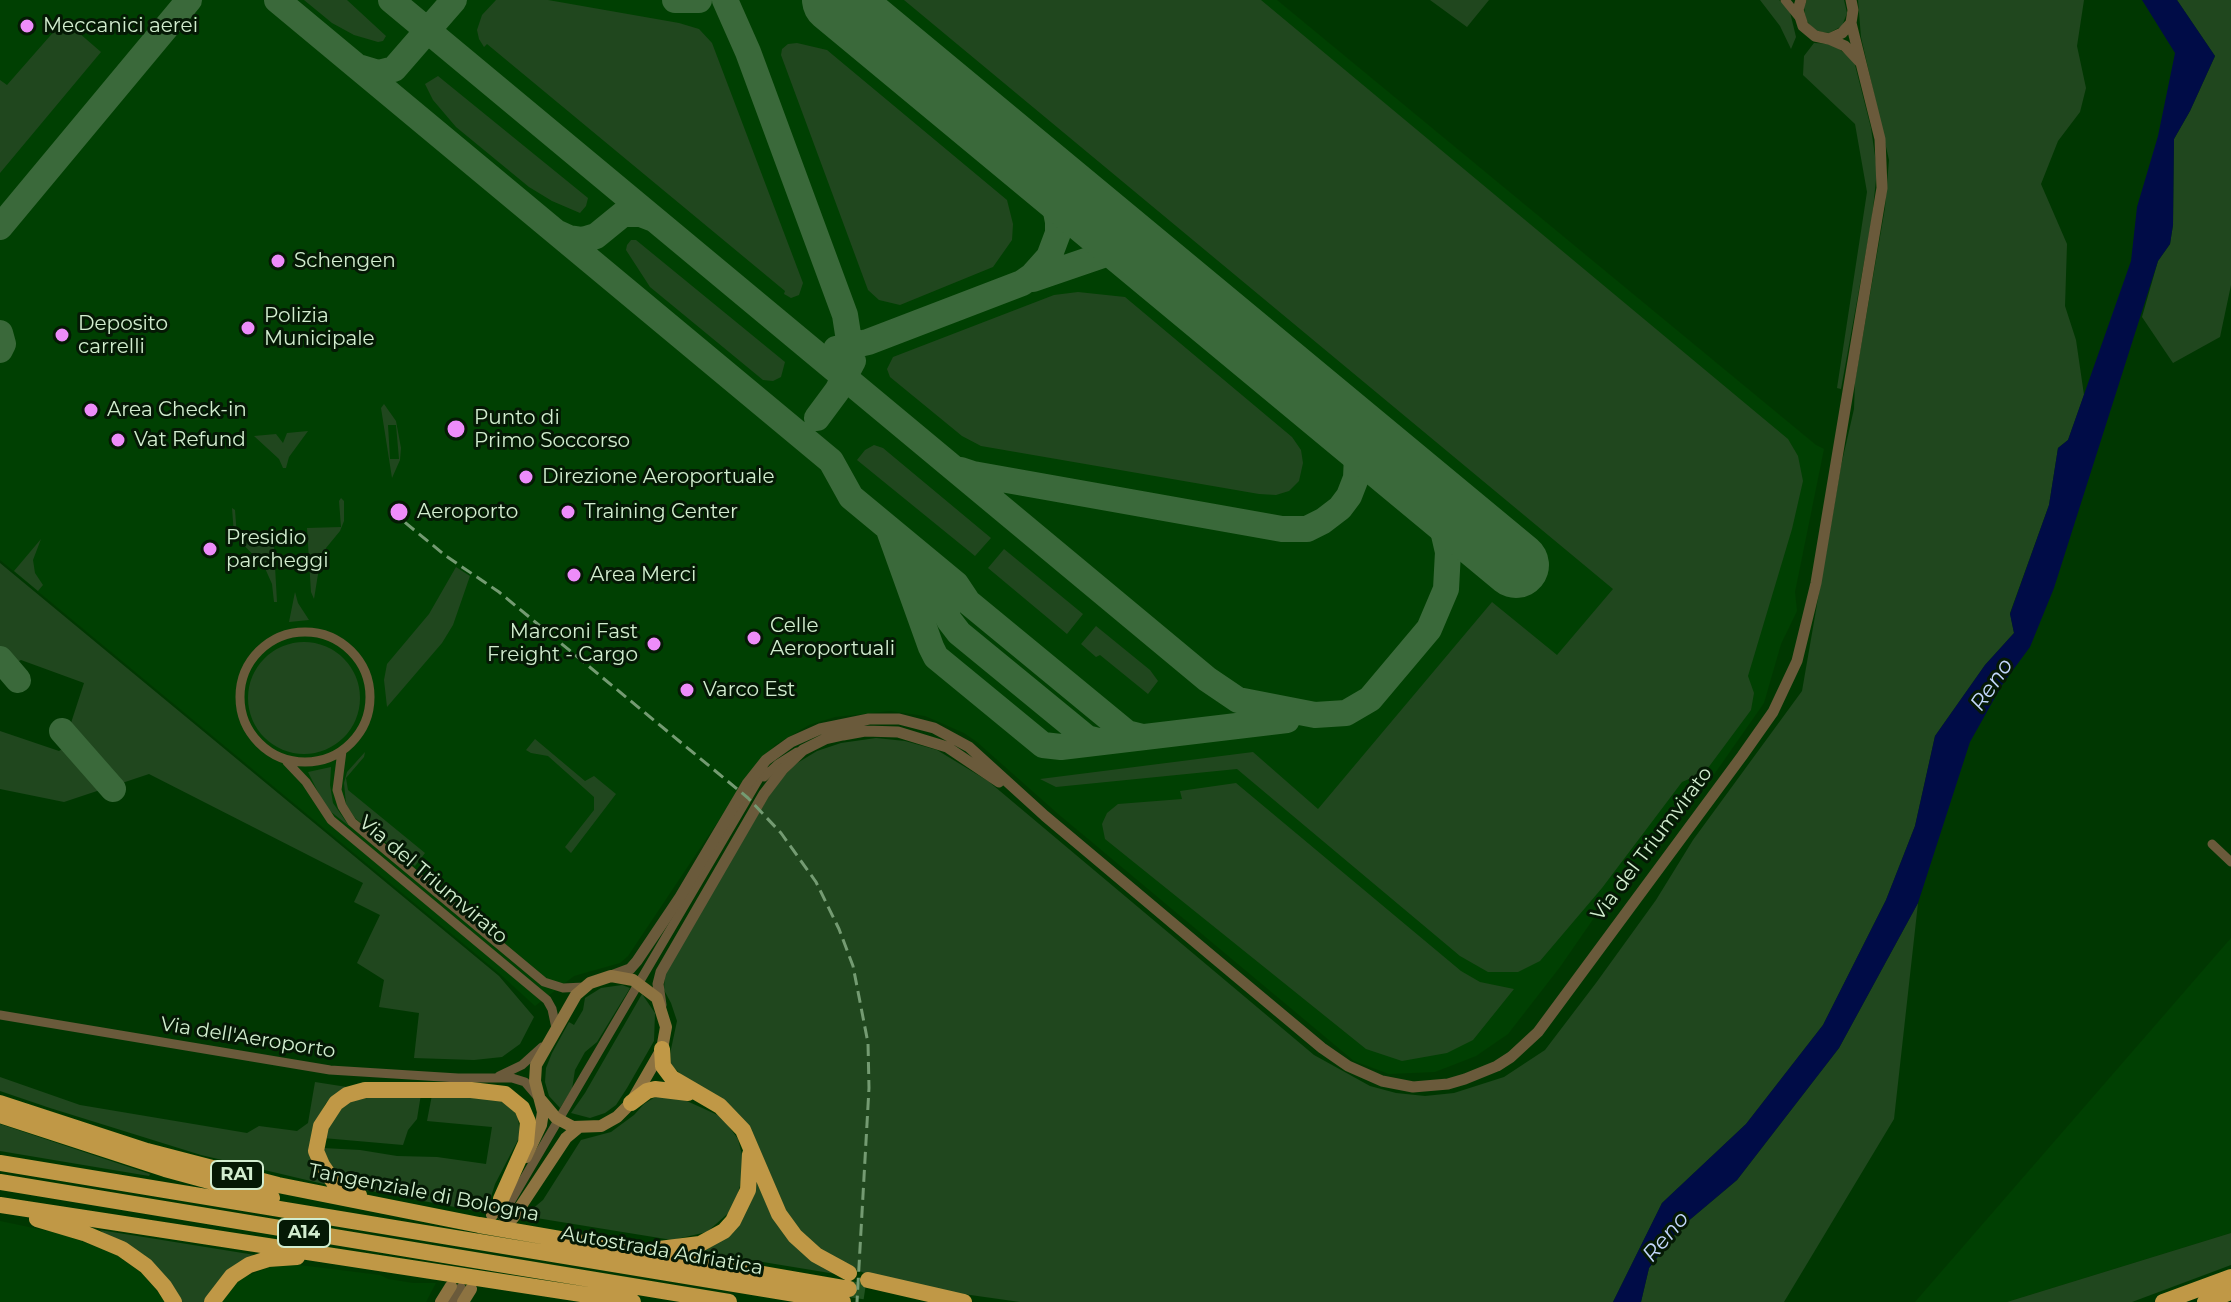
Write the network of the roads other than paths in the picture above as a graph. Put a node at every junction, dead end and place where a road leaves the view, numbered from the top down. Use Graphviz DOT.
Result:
graph roads {
  1 [pos="1785,0"];
  2 [pos="1801,0"];
  3 [pos="1851,0"];
  4 [pos="1799,17"];
  5 [pos="1851,23"];
  6 [pos="1829,39"];
  7 [pos="1862,63"];
  8 [pos="811,745"];
  9 [pos="785,746"];
  10 [pos="342,751"];
  11 [pos="285,759"];
  12 [pos="750,796"];
  13 [pos="1029,802"];
  14 [pos="2212,844"];
  15 [pos="2231,862"];
  16 [pos="611,976"];
  17 [pos="584,987"];
  18 [pos="661,1006"];
  19 [pos="0,1015"];
  20 [pos="553,1033"];
  21 [pos="662,1049"];
  22 [pos="492,1079"];
  23 [pos="541,1100"];
  24 [pos="0,1103"];
  25 [pos="631,1103"];
  26 [pos="713,1103"];
  27 [pos="0,1115"];
  28 [pos="574,1126"];
  29 [pos="749,1145"];
  30 [pos="0,1163"];
  31 [pos="0,1182"];
  32 [pos="0,1192"];
  33 [pos="0,1205"];
  34 [pos="148,1208"];
  35 [pos="0,1212"];
  36 [pos="454,1220"];
  37 [pos="375,1223"];
  38 [pos="497,1224"];
  39 [pos="546,1236"];
  40 [pos="406,1266"];
  41 [pos="494,1273"];
  42 [pos="2231,1277"];
  43 [pos="458,1284"];
  44 [pos="847,1288"];
  45 [pos="2231,1292"];
  46 [pos="174,1302"];
  47 [pos="212,1302"];
  48 [pos="441,1302"];
  49 [pos="452,1302"];
  50 [pos="463,1302"];
  51 [pos="583,1302"];
  52 [pos="633,1302"];
  53 [pos="729,1302"];
  54 [pos="927,1302"];
  55 [pos="964,1302"];
  56 [pos="2163,1302"];
  57 [pos="2205,1302"];
  1 -- 4 [label="street"];
  2 -- 4 [label="street"];
  3 -- 5 [label="street, Via del Triumvirato"];
  4 -- 6 [label="street"];
  5 -- 6 [label="street"];
  5 -- 7 [label="street, Via del Triumvirato"];
  6 -- 7 [label="street"];
  7 -- 13 [label="street, Via del Triumvirato"];
  8 -- 12 [label="street, Via del Triumvirato"];
  8 -- 13 [label="street, Via del Triumvirato"];
  8 -- 18 [label="street, Via del Triumvirato"];
  9 -- 12 [label="street, Via del Triumvirato"];
  9 -- 13 [label="street, Via del Triumvirato"];
  9 -- 16 [label="street, Via del Triumvirato"];
  10 -- 11 [label="street"];
  10 -- 11 [label="street"];
  10 -- 17 [label="street, Via del Triumvirato"];
  11 -- 20 [label="street, Via del Triumvirato"];
  12 -- 38 [label="street, Via del Triumvirato"];
  14 -- 15 [label="street"];
  16 -- 17 [label="main road, Via del Triumvirato"];
  16 -- 18 [label="main road"];
  17 -- 20 [label="main road"];
  18 -- 21 [label="main road, Via del Triumvirato"];
  19 -- 22 [label="street, Via dell'Aeroporto"];
  20 -- 22 [label="street"];
  20 -- 23 [label="main road"];
  21 -- 25 [label="main road, Via del Triumvirato"];
  21 -- 26 [label="highway"];
  22 -- 23 [label="street, Via dell'Aeroporto"];
  23 -- 28 [label="main road"];
  23 -- 38 [label="main road"];
  24 -- 36 [label="highway, Tangenziale di Bologna / RA1"];
  25 -- 26 [label="highway"];
  25 -- 28 [label="main road, Via del Triumvirato"];
  26 -- 29 [label="highway"];
  27 -- 37 [label="highway, A14"];
  28 -- 38 [label="main road"];
  29 -- 39 [label="highway"];
  29 -- 44 [label="highway"];
  30 -- 37 [label="highway, Autostrada Adriatica / A14"];
  31 -- 34 [label="highway, Autostrada Adriatica / A14"];
  32 -- 34 [label="highway, A14"];
  33 -- 40 [label="highway"];
  34 -- 41 [label="highway, Autostrada Adriatica / A14"];
  35 -- 46 [label="highway"];
  36 -- 38 [label="highway, Tangenziale di Bologna / RA1"];
  36 -- 38 [label="highway"];
  37 -- 38 [label="highway, Autostrada Adriatica / A14"];
  38 -- 39 [label="highway, Tangenziale di Bologna / RA1"];
  38 -- 44 [label="highway, Autostrada Adriatica / A14"];
  39 -- 44 [label="highway, Tangenziale di Bologna / RA1"];
  40 -- 43 [label="highway"];
  40 -- 47 [label="highway"];
  41 -- 43 [label="highway"];
  41 -- 51 [label="highway"];
  41 -- 52 [label="highway"];
  41 -- 53 [label="highway, Autostrada Adriatica / A14"];
  42 -- 56 [label="highway"];
  43 -- 48 [label="main road"];
  43 -- 49 [label="street"];
  43 -- 50 [label="main road"];
  45 -- 57 [label="highway"];
  54 -- 55 [label="highway"];
}
